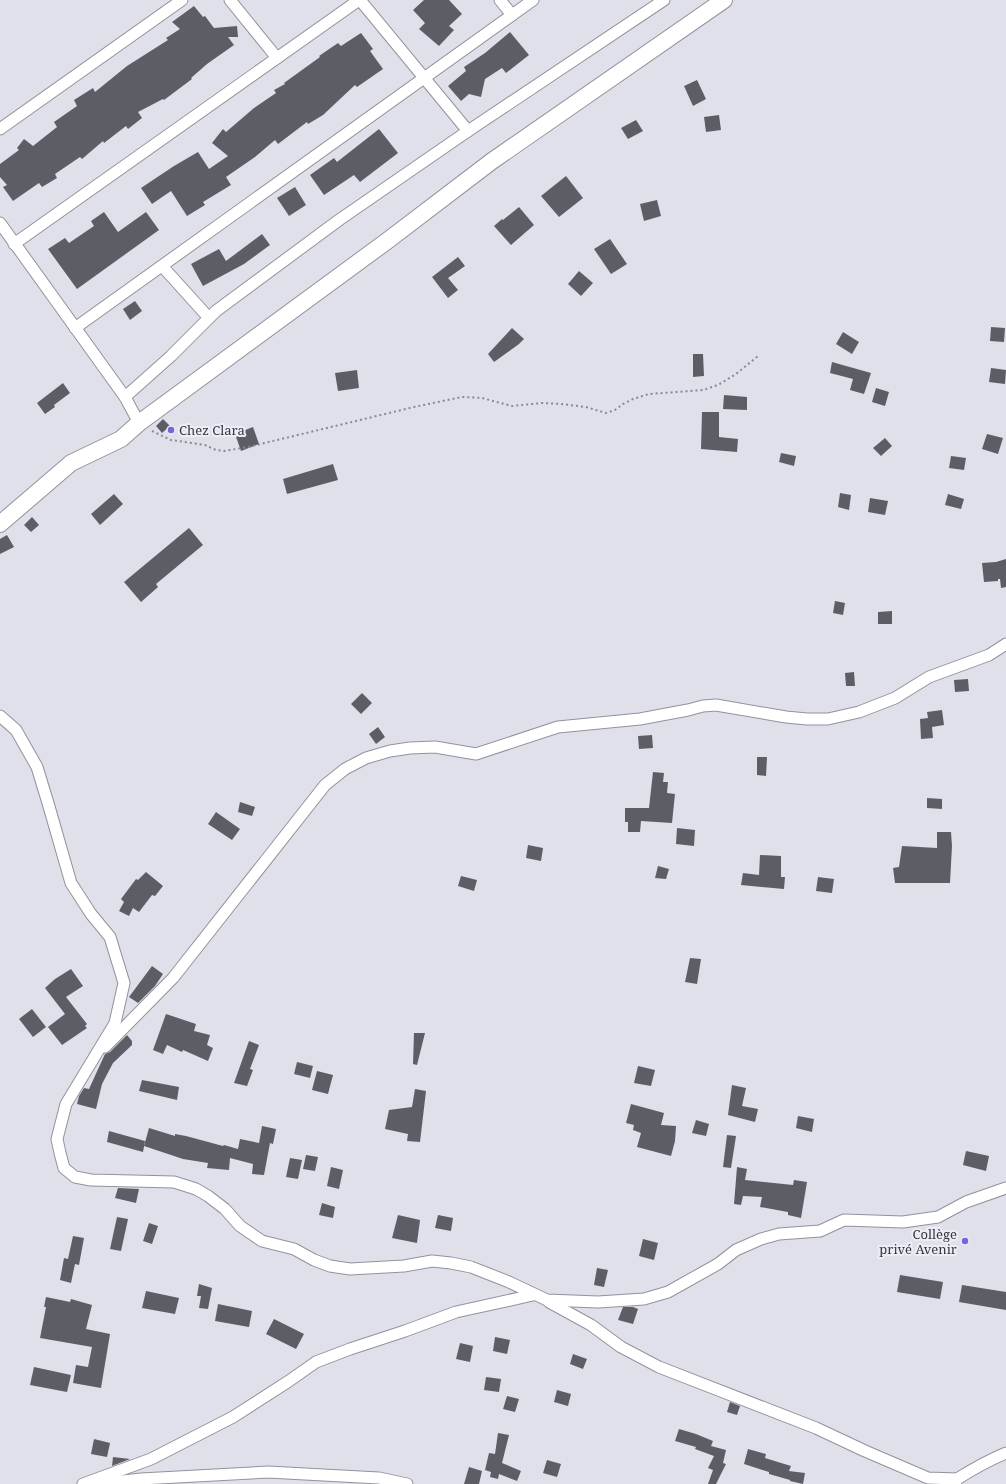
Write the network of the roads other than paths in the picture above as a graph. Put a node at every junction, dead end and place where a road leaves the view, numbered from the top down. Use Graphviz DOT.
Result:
graph roads {
  1 [pos="182,0"];
  2 [pos="230,0"];
  3 [pos="359,0"];
  4 [pos="500,0"];
  5 [pos="533,0"];
  6 [pos="664,0"];
  7 [pos="724,0"];
  8 [pos="512,15"];
  9 [pos="277,58"];
  10 [pos="424,78"];
  11 [pos="0,129"];
  12 [pos="468,131"];
  13 [pos="0,223"];
  14 [pos="14,244"];
  15 [pos="162,266"];
  16 [pos="209,318"];
  17 [pos="75,328"];
  18 [pos="125,397"];
  19 [pos="139,423"];
  20 [pos="0,524"];
  21 [pos="1006,644"];
  22 [pos="0,716"];
  23 [pos="95,1058"];
  24 [pos="1006,1188"];
  25 [pos="533,1295"];
  26 [pos="547,1300"];
  27 [pos="1006,1453"];
  28 [pos="172,1480"];
  29 [pos="140,1481"];
  30 [pos="956,1481"];
  31 [pos="83,1484"];
  32 [pos="95,1484"];
  33 [pos="407,1484"];
  1 -- 11 [label="street"];
  2 -- 9 [label="street"];
  3 -- 9 [label="street"];
  3 -- 10 [label="street"];
  4 -- 8 [label="street"];
  5 -- 8 [label="street"];
  6 -- 12 [label="street"];
  7 -- 19 [label="main road"];
  8 -- 10 [label="street"];
  9 -- 14 [label="street"];
  10 -- 12 [label="street"];
  10 -- 15 [label="street"];
  12 -- 16 [label="street"];
  13 -- 14 [label="street"];
  14 -- 17 [label="street"];
  15 -- 16 [label="street"];
  15 -- 17 [label="street"];
  16 -- 18 [label="street"];
  17 -- 18 [label="street"];
  18 -- 19 [label="street"];
  19 -- 20 [label="main road"];
  21 -- 23 [label="street"];
  22 -- 23 [label="street"];
  23 -- 25 [label="street"];
  24 -- 26 [label="street"];
  25 -- 26 [label="street"];
  25 -- 31 [label="street"];
  26 -- 30 [label="street"];
  27 -- 30 [label="street"];
  28 -- 29 [label="street"];
  28 -- 33 [label="street"];
  29 -- 32 [label="street"];
}
